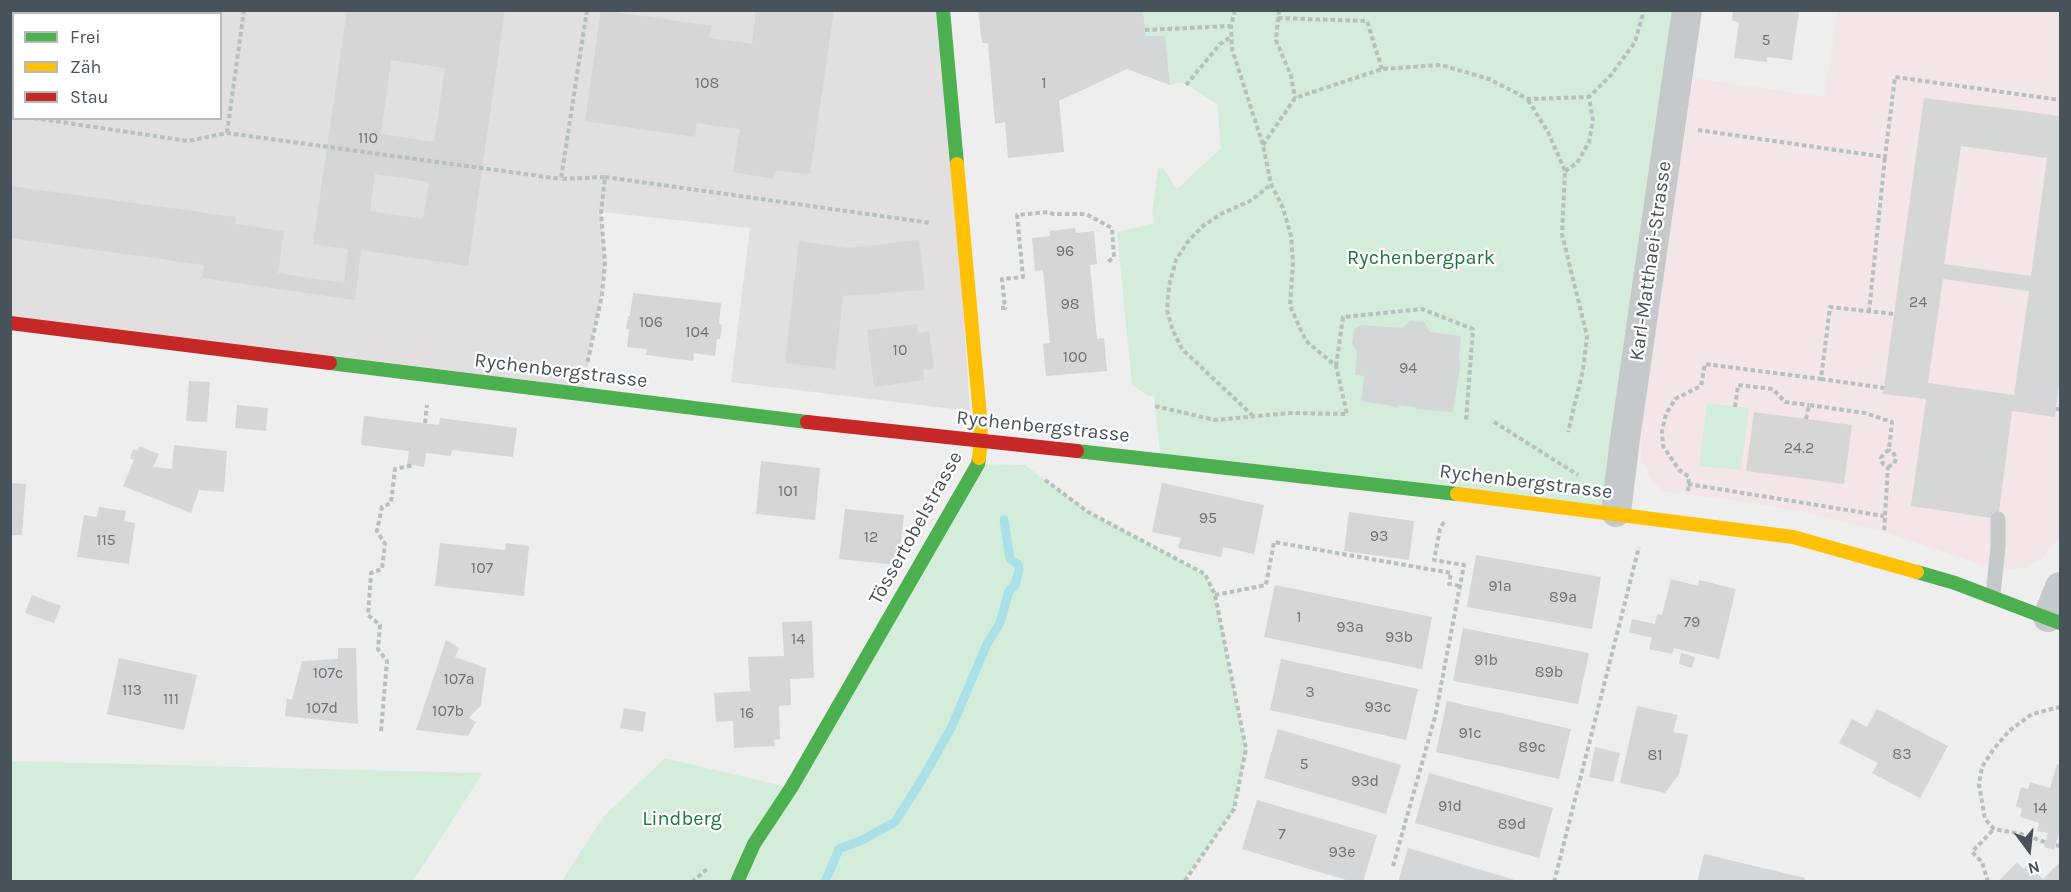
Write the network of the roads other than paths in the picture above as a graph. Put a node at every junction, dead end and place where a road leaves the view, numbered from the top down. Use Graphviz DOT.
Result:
graph roads {
  1 [pos="943,10"];
  2 [pos="1687,10"];
  3 [pos="10,323"];
  4 [pos="981,440"];
  5 [pos="1616,512"];
  6 [pos="1998,519"];
  7 [pos="2061,587"];
  8 [pos="1993,597"];
  9 [pos="2054,620"];
  10 [pos="737,882"];
  1 -- 4 [label="street, Tössertobelstrasse"];
  2 -- 5 [label="street, Karl-Matthaei-Strasse"];
  3 -- 4 [label="street, Rychenbergstrasse"];
  4 -- 5 [label="street, Rychenbergstrasse"];
  4 -- 10 [label="street, Tössertobelstrasse"];
  5 -- 8 [label="street, Rychenbergstrasse"];
  6 -- 8 [label="lane"];
  7 -- 9 [label="street"];
  8 -- 9 [label="street, Rychenbergstrasse"];
}
